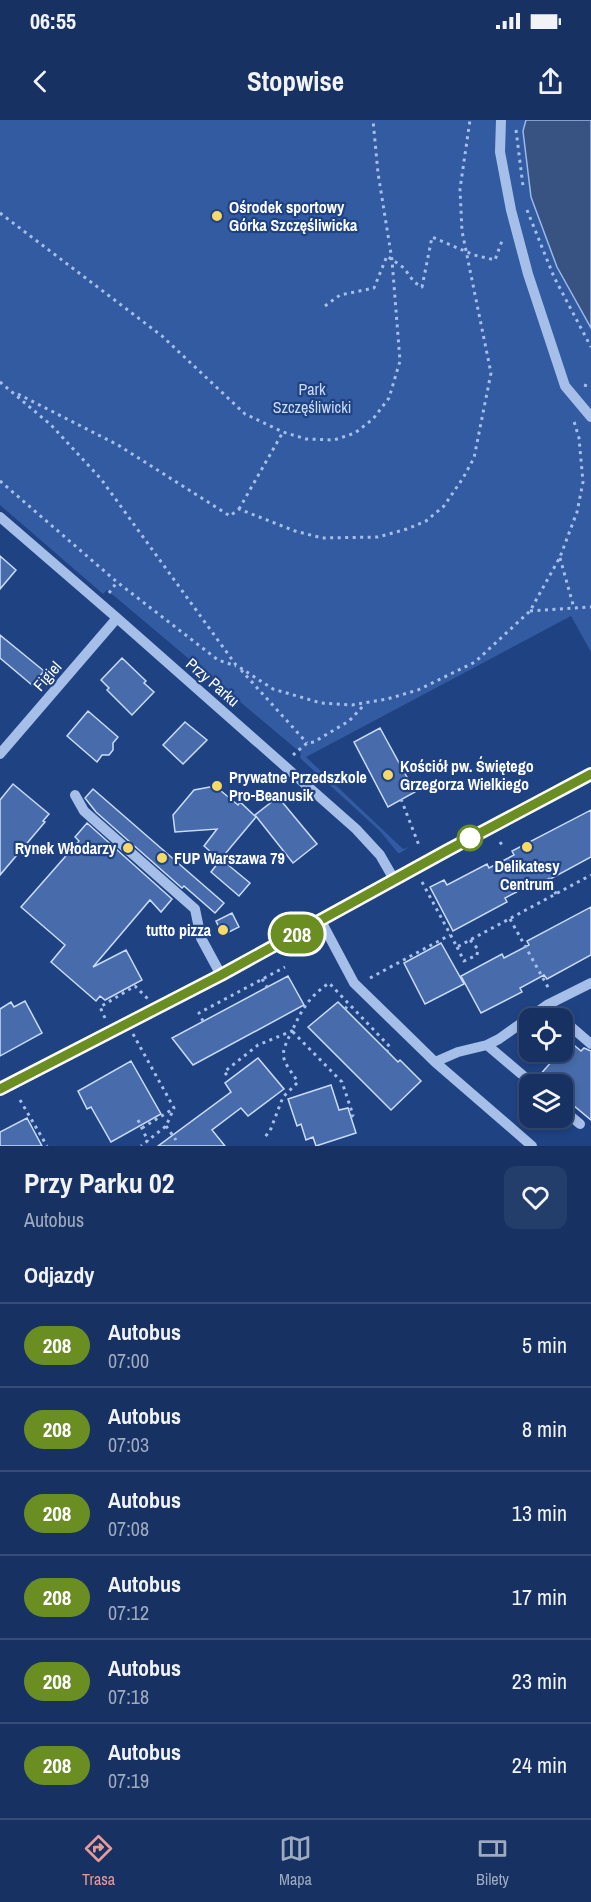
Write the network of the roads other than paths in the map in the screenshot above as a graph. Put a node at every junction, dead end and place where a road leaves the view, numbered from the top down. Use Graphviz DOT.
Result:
graph roads {
  1 [pos="501,120"];
  2 [pos="591,417"];
  3 [pos="0,517"];
  4 [pos="117,618"];
  5 [pos="0,754"];
  6 [pos="591,775"];
  7 [pos="75,795"];
  8 [pos="394,881"];
  9 [pos="321,921"];
  10 [pos="221,975"];
  11 [pos="591,984"];
  12 [pos="547,1005"];
  13 [pos="550,1008"];
  14 [pos="573,1028"];
  15 [pos="591,1044"];
  16 [pos="487,1045"];
  17 [pos="435,1062"];
  18 [pos="522,1074"];
  19 [pos="0,1089"];
  20 [pos="573,1118"];
  21 [pos="580,1124"];
  22 [pos="524,1144"];
  1 -- 2 [label="street"];
  3 -- 4 [label="street, Przy Parku"];
  4 -- 5 [label="street, Figiel"];
  4 -- 8 [label="street, Przy Parku"];
  6 -- 8 [label="street"];
  7 -- 10 [label="street"];
  8 -- 9 [label="street"];
  9 -- 10 [label="street"];
  9 -- 17 [label="street"];
  10 -- 19 [label="street"];
  11 -- 12 [label="street"];
  12 -- 13 [label="street"];
  12 -- 16 [label="street"];
  14 -- 15 [label="street"];
  16 -- 17 [label="street"];
  16 -- 18 [label="street"];
  17 -- 22 [label="street"];
  20 -- 21 [label="street"];
}
